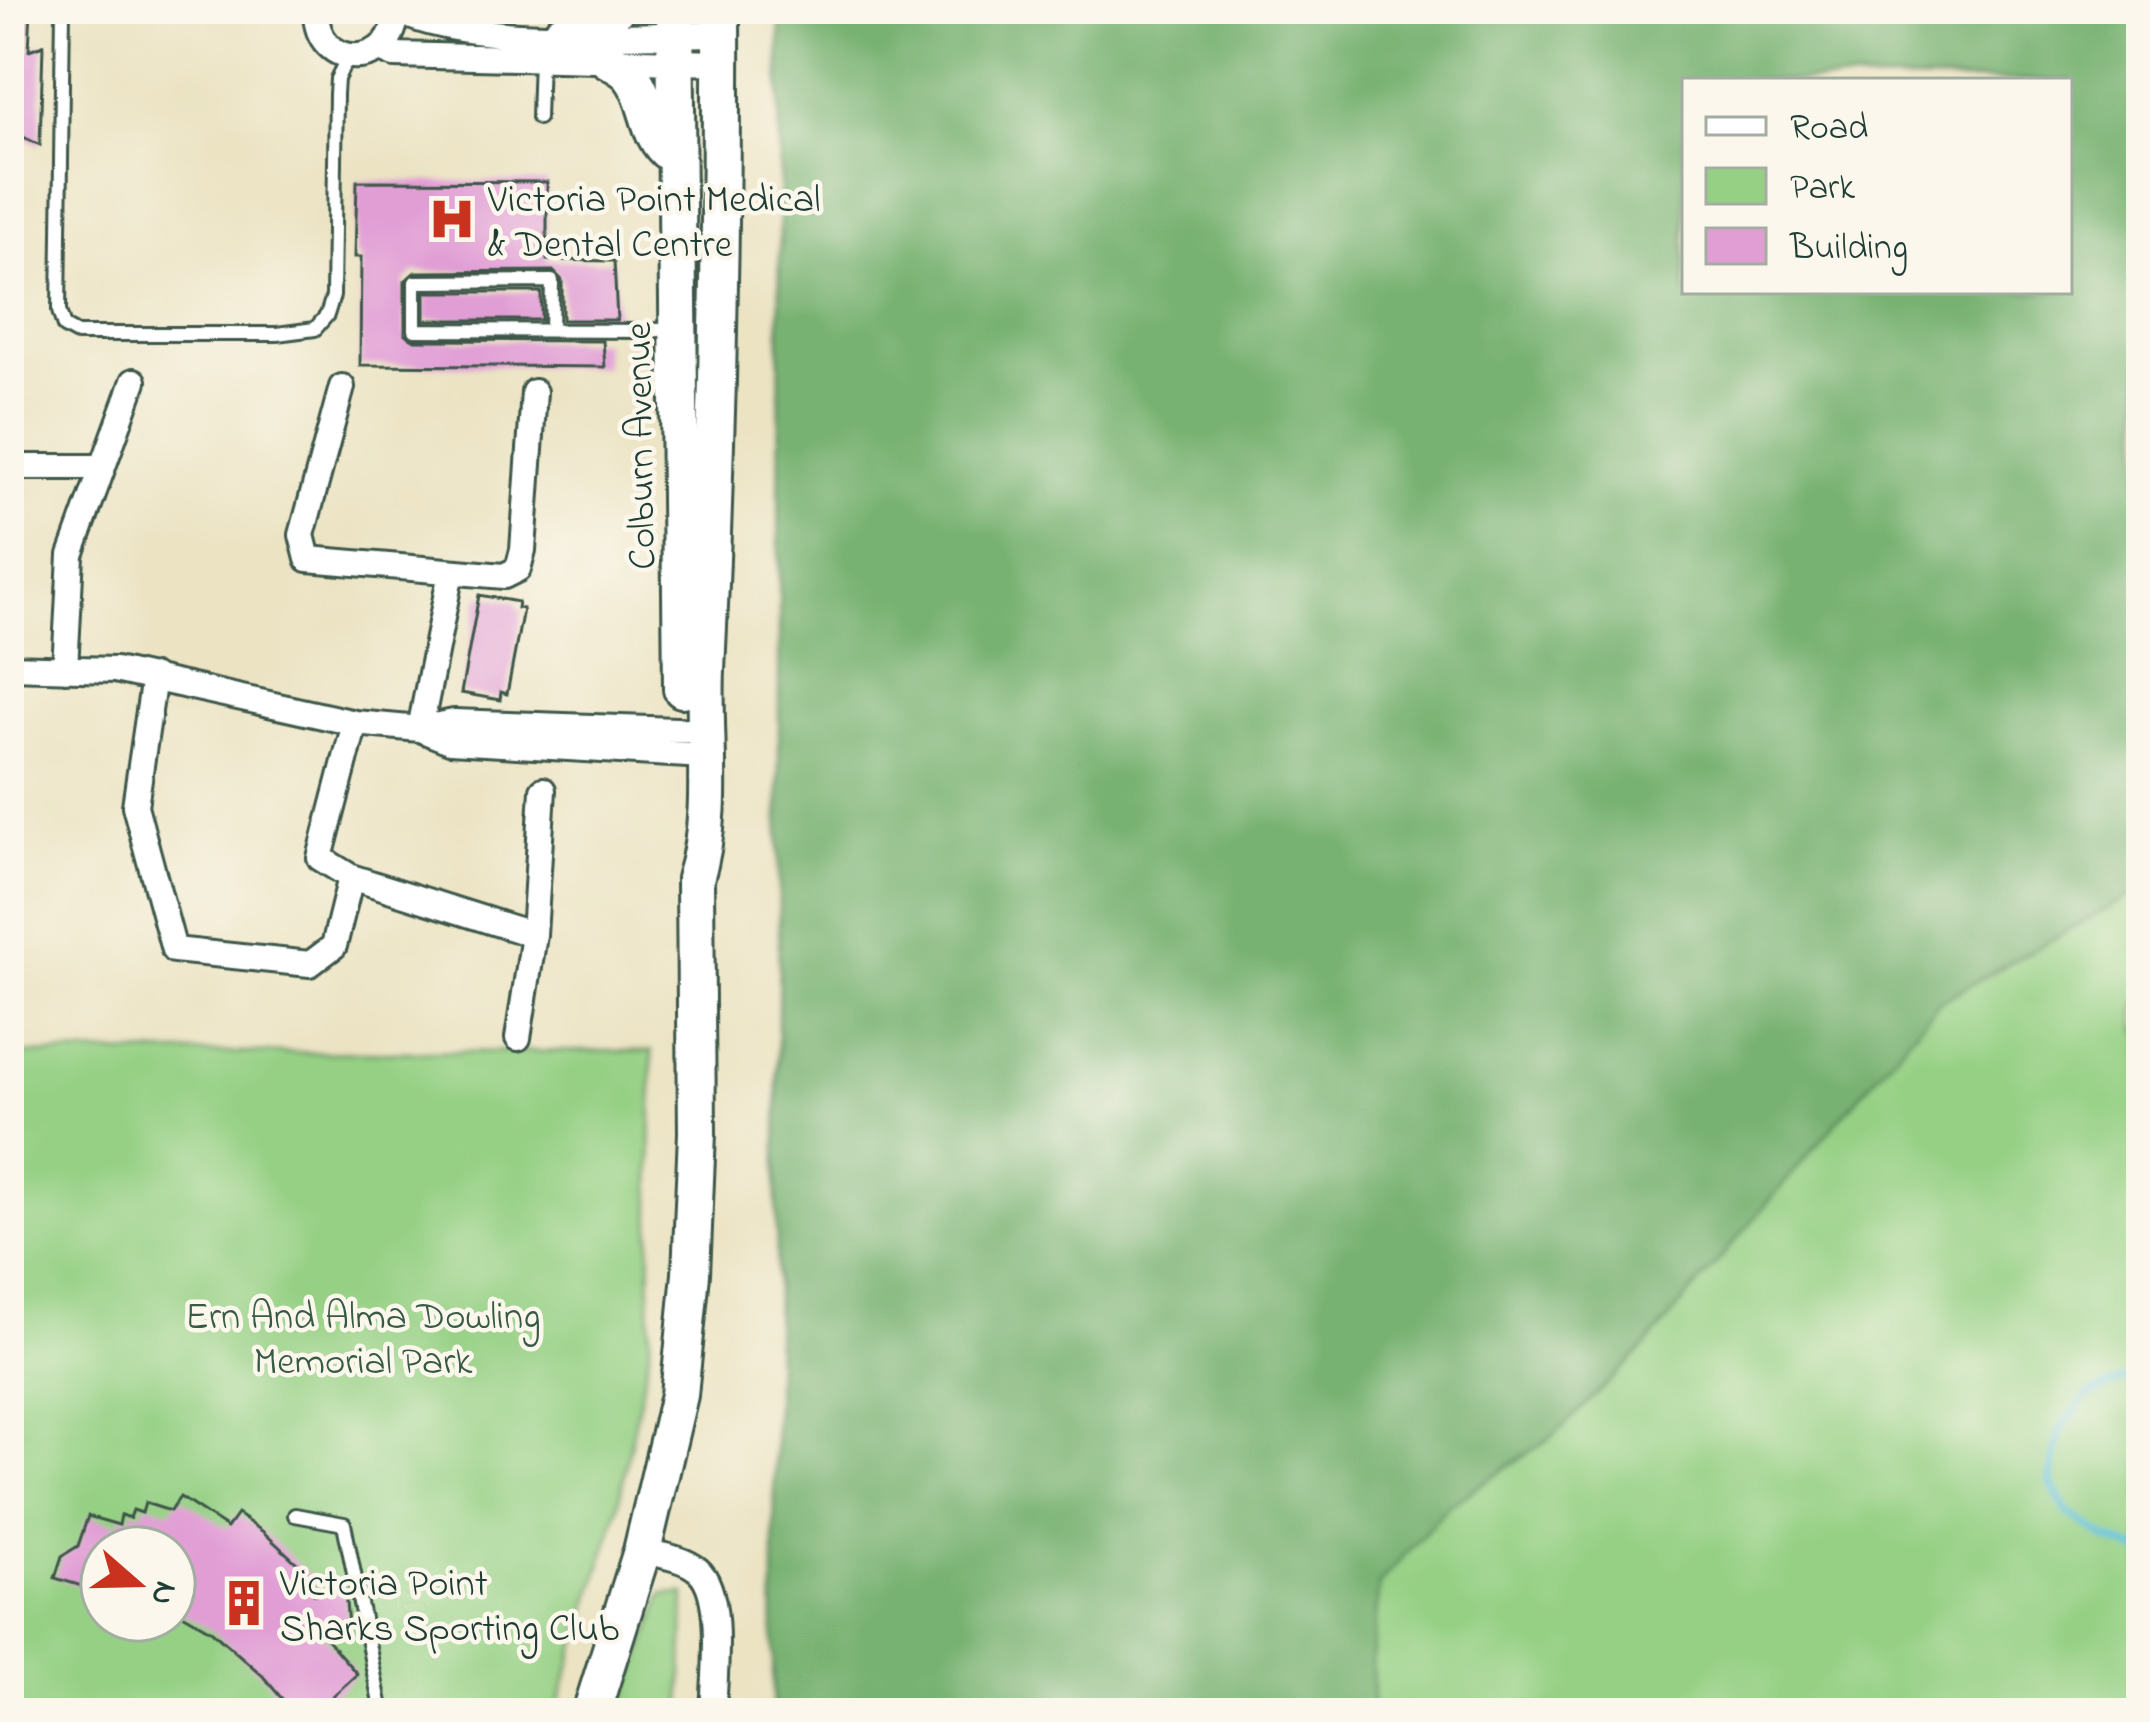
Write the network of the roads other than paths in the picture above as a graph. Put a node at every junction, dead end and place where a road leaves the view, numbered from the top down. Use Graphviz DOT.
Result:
graph roads {
  1 [pos="63,9"];
  2 [pos="396,9"];
  3 [pos="616,9"];
  4 [pos="308,13"];
  5 [pos="674,35"];
  6 [pos="721,35"];
  7 [pos="551,45"];
  8 [pos="380,49"];
  9 [pos="347,56"];
  10 [pos="607,58"];
  11 [pos="538,118"];
  12 [pos="674,156"];
  13 [pos="678,328"];
  14 [pos="551,330"];
  15 [pos="134,381"];
  16 [pos="342,387"];
  17 [pos="534,392"];
  18 [pos="9,467"];
  19 [pos="103,467"];
  20 [pos="451,572"];
  21 [pos="9,667"];
  22 [pos="65,669"];
  23 [pos="154,677"];
  24 [pos="355,723"];
  25 [pos="420,729"];
  26 [pos="694,742"];
  27 [pos="543,790"];
  28 [pos="351,877"];
  29 [pos="534,935"];
  30 [pos="518,1038"];
  31 [pos="296,1515"];
  32 [pos="642,1551"];
  33 [pos="382,1713"];
  34 [pos="591,1713"];
  35 [pos="713,1713"];
  1 -- 9 [label="lane"];
  2 -- 7 [label="street"];
  2 -- 8 [label="street"];
  3 -- 7 [label="main road"];
  4 -- 9 [label="street"];
  5 -- 6 [label="street"];
  5 -- 7 [label="street"];
  5 -- 10 [label="street"];
  5 -- 12 [label="main road, Colburn Avenue"];
  6 -- 26 [label="main road, Colburn Avenue"];
  7 -- 8 [label="street"];
  7 -- 10 [label="street"];
  7 -- 11 [label="lane"];
  8 -- 9 [label="street"];
  10 -- 12 [label="main road"];
  12 -- 13 [label="main road, Colburn Avenue"];
  13 -- 14 [label="lane"];
  13 -- 26 [label="main road, Colburn Avenue"];
  14 -- 14 [label="lane"];
  15 -- 19 [label="street"];
  16 -- 20 [label="street"];
  17 -- 20 [label="street"];
  18 -- 19 [label="street"];
  19 -- 22 [label="street"];
  20 -- 25 [label="street"];
  21 -- 22 [label="street"];
  22 -- 23 [label="street"];
  23 -- 24 [label="street"];
  23 -- 28 [label="street"];
  24 -- 25 [label="street"];
  24 -- 28 [label="street"];
  25 -- 26 [label="street"];
  26 -- 32 [label="main road, Colburn Avenue"];
  27 -- 29 [label="street"];
  28 -- 29 [label="street"];
  29 -- 30 [label="street"];
  31 -- 33 [label="lane"];
  32 -- 34 [label="main road, Colburn Avenue"];
  32 -- 35 [label="street"];
}
